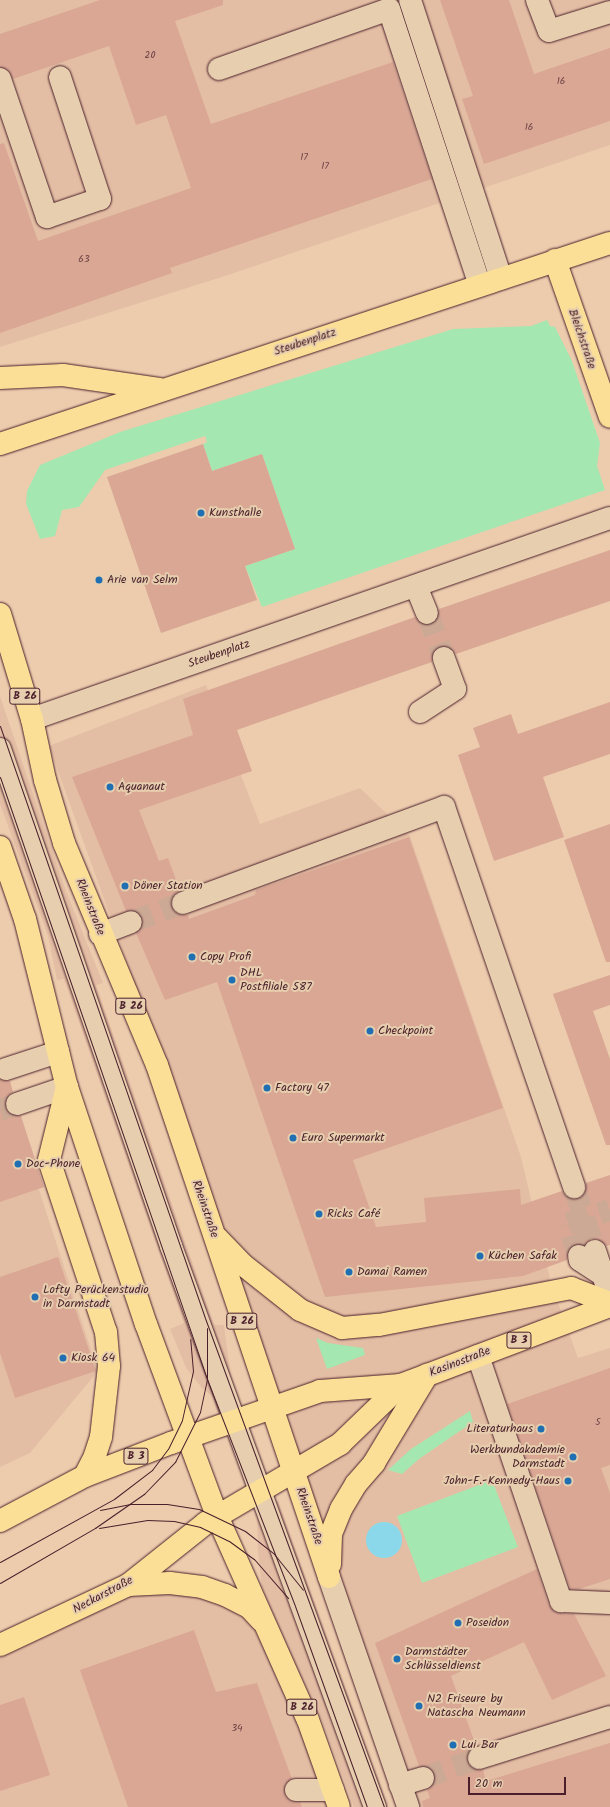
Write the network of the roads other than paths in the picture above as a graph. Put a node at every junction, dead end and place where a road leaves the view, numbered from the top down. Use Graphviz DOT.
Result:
graph roads {
  1 [pos="410,0"];
  2 [pos="537,0"];
  3 [pos="610,12"];
  4 [pos="219,69"];
  5 [pos="60,77"];
  6 [pos="0,79"];
  7 [pos="610,243"];
  8 [pos="555,260"];
  9 [pos="501,278"];
  10 [pos="480,285"];
  11 [pos="0,378"];
  12 [pos="162,389"];
  13 [pos="610,417"];
  14 [pos="0,444"];
  15 [pos="610,518"];
  16 [pos="416,586"];
  17 [pos="427,613"];
  18 [pos="0,614"];
  19 [pos="444,658"];
  20 [pos="420,712"];
  21 [pos="32,719"];
  22 [pos="0,749"];
  23 [pos="0,847"];
  24 [pos="182,903"];
  25 [pos="131,922"];
  26 [pos="100,934"];
  27 [pos="58,1052"];
  28 [pos="6,1069"];
  29 [pos="67,1087"];
  30 [pos="17,1104"];
  31 [pos="574,1187"];
  32 [pos="214,1234"];
  33 [pos="587,1253"];
  34 [pos="610,1296"];
  35 [pos="610,1305"];
  36 [pos="478,1356"];
  37 [pos="427,1374"];
  38 [pos="401,1385"];
  39 [pos="273,1408"];
  40 [pos="234,1421"];
  41 [pos="188,1437"];
  42 [pos="293,1471"];
  43 [pos="84,1476"];
  44 [pos="260,1491"];
  45 [pos="217,1516"];
  46 [pos="0,1522"];
  47 [pos="329,1577"];
  48 [pos="128,1585"];
  49 [pos="610,1603"];
  50 [pos="266,1626"];
  51 [pos="0,1645"];
  52 [pos="610,1717"];
  53 [pos="480,1758"];
  54 [pos="423,1778"];
  55 [pos="400,1785"];
  56 [pos="296,1790"];
  57 [pos="336,1799"];
  58 [pos="375,1807"];
  59 [pos="408,1807"];
  1 -- 9 [label="street"];
  2 -- 3 [label="street"];
  4 -- 10 [label="street"];
  5 -- 6 [label="street"];
  7 -- 8 [label="main road, Steubenplatz"];
  8 -- 9 [label="main road, Steubenplatz"];
  8 -- 13 [label="main road, Bleichstraße"];
  9 -- 10 [label="main road, Steubenplatz"];
  10 -- 12 [label="main road, Steubenplatz"];
  11 -- 12 [label="main road"];
  12 -- 14 [label="main road, Steubenplatz"];
  15 -- 16 [label="street, Steubenplatz"];
  16 -- 17 [label="street"];
  16 -- 21 [label="street, Steubenplatz"];
  18 -- 21 [label="main road, Rheinstraße / B 26"];
  19 -- 20 [label="street"];
  21 -- 26 [label="main road, Rheinstraße / B 26"];
  22 -- 40 [label="street"];
  23 -- 27 [label="main road, B 26"];
  24 -- 31 [label="street"];
  25 -- 26 [label="street"];
  26 -- 32 [label="main road, Rheinstraße / B 26"];
  27 -- 28 [label="street"];
  27 -- 29 [label="main road, B 26"];
  29 -- 30 [label="street"];
  29 -- 41 [label="main road, B 26"];
  29 -- 43 [label="main road"];
  32 -- 35 [label="main road"];
  32 -- 39 [label="main road, Rheinstraße / B 26"];
  33 -- 34 [label="street"];
  35 -- 36 [label="main road, Kasinostraße / B 3"];
  36 -- 37 [label="main road, Kasinostraße / B 3"];
  36 -- 49 [label="street"];
  37 -- 38 [label="main road, Kasinostraße / B 3"];
  37 -- 47 [label="main road"];
  38 -- 39 [label="main road, Kasinostraße / B 3"];
  38 -- 42 [label="main road, Kasinostraße / B 3"];
  39 -- 40 [label="main road, B 3"];
  39 -- 42 [label="main road, Rheinstraße"];
  40 -- 41 [label="main road, B 3"];
  40 -- 44 [label="street"];
  41 -- 43 [label="main road, B 3"];
  41 -- 45 [label="main road, B 26"];
  42 -- 44 [label="main road, B 3"];
  42 -- 47 [label="main road, Rheinstraße"];
  43 -- 46 [label="main road, B 3"];
  44 -- 45 [label="main road, B 3"];
  44 -- 58 [label="street"];
  45 -- 48 [label="main road, Neckarstraße / B 3"];
  45 -- 50 [label="main road, B 26"];
  47 -- 55 [label="street, Rheinstraße"];
  48 -- 50 [label="main road"];
  48 -- 51 [label="main road, Neckarstraße / B 3"];
  50 -- 57 [label="main road, B 26"];
  52 -- 53 [label="street"];
  54 -- 55 [label="street"];
  55 -- 59 [label="street, Rheinstraße"];
  56 -- 57 [label="street"];
}
